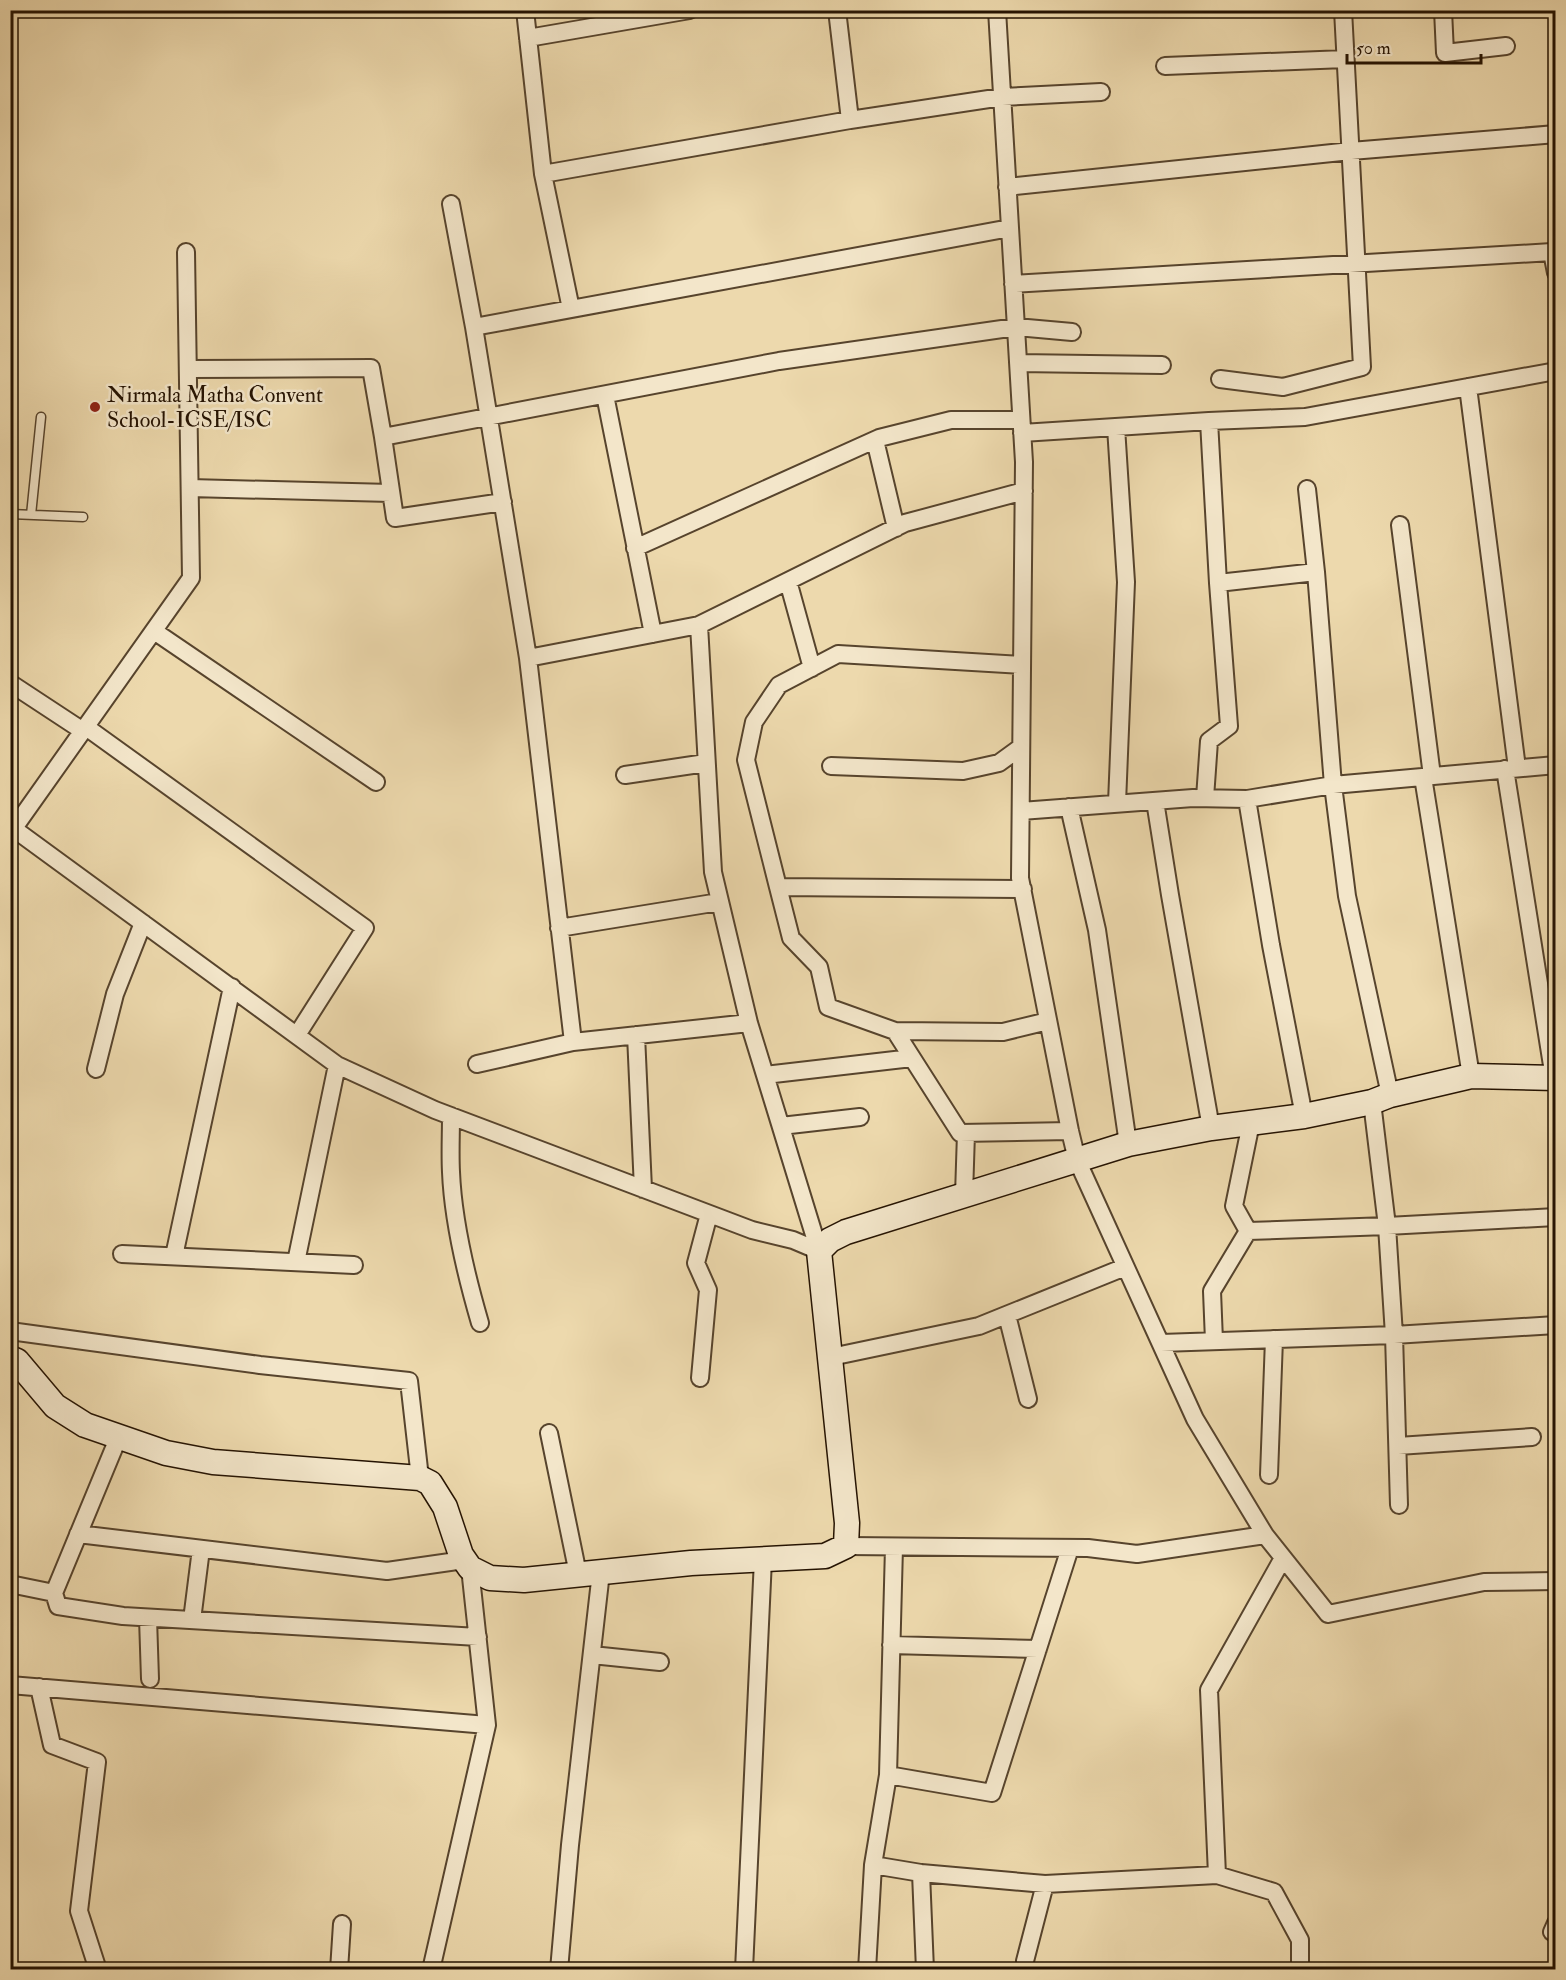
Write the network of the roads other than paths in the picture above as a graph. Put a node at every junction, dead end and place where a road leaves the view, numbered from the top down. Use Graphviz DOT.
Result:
graph roads {
  1 [pos="525,10"];
  2 [pos="690,10"];
  3 [pos="837,10"];
  4 [pos="996,10"];
  5 [pos="1342,10"];
  6 [pos="1443,10"];
  7 [pos="528,38"];
  8 [pos="1506,46"];
  9 [pos="1345,59"];
  10 [pos="1165,66"];
  11 [pos="1101,92"];
  12 [pos="1002,98"];
  13 [pos="850,120"];
  14 [pos="1556,134"];
  15 [pos="1351,151"];
  16 [pos="543,174"];
  17 [pos="1007,187"];
  18 [pos="451,204"];
  19 [pos="1010,228"];
  20 [pos="186,252"];
  21 [pos="1357,264"];
  22 [pos="1556,273"];
  23 [pos="1013,284"];
  24 [pos="571,309"];
  25 [pos="474,327"];
  26 [pos="1016,327"];
  27 [pos="1072,332"];
  28 [pos="1018,363"];
  29 [pos="1162,365"];
  30 [pos="188,369"];
  31 [pos="1556,371"];
  32 [pos="1220,379"];
  33 [pos="1468,387"];
  34 [pos="605,395"];
  35 [pos="41,417"];
  36 [pos="489,418"];
  37 [pos="1209,421"];
  38 [pos="1022,426"];
  39 [pos="1116,427"];
  40 [pos="383,437"];
  41 [pos="875,440"];
  42 [pos="190,488"];
  43 [pos="1307,489"];
  44 [pos="1024,491"];
  45 [pos="391,492"];
  46 [pos="503,502"];
  47 [pos="10,514"];
  48 [pos="31,515"];
  49 [pos="82,517"];
  50 [pos="1400,525"];
  51 [pos="896,528"];
  52 [pos="635,548"];
  53 [pos="1316,572"];
  54 [pos="788,581"];
  55 [pos="1218,583"];
  56 [pos="699,626"];
  57 [pos="154,631"];
  58 [pos="653,634"];
  59 [pos="528,658"];
  60 [pos="1022,665"];
  61 [pos="812,668"];
  62 [pos="10,683"];
  63 [pos="85,729"];
  64 [pos="1021,747"];
  65 [pos="706,764"];
  66 [pos="1556,765"];
  67 [pos="831,766"];
  68 [pos="1511,769"];
  69 [pos="625,775"];
  70 [pos="1427,776"];
  71 [pos="376,782"];
  72 [pos="1333,785"];
  73 [pos="1205,798"];
  74 [pos="1247,799"];
  75 [pos="1155,801"];
  76 [pos="1117,803"];
  77 [pos="1069,807"];
  78 [pos="1021,811"];
  79 [pos="12,827"];
  80 [pos="778,887"];
  81 [pos="1023,889"];
  82 [pos="719,902"];
  83 [pos="143,923"];
  84 [pos="560,928"];
  85 [pos="232,987"];
  86 [pos="1048,1021"];
  87 [pos="749,1023"];
  88 [pos="895,1031"];
  89 [pos="297,1035"];
  90 [pos="636,1035"];
  91 [pos="573,1042"];
  92 [pos="912,1058"];
  93 [pos="477,1064"];
  94 [pos="337,1065"];
  95 [pos="96,1070"];
  96 [pos="765,1075"];
  97 [pos="1472,1076"];
  98 [pos="1555,1078"];
  99 [pos="1381,1098"];
  100 [pos="451,1116"];
  101 [pos="860,1116"];
  102 [pos="1304,1116"];
  103 [pos="1251,1123"];
  104 [pos="781,1126"];
  105 [pos="1211,1128"];
  106 [pos="1070,1131"];
  107 [pos="966,1133"];
  108 [pos="1128,1144"];
  109 [pos="1077,1160"];
  110 [pos="643,1189"];
  111 [pos="964,1195"];
  112 [pos="709,1214"];
  113 [pos="1556,1217"];
  114 [pos="1387,1226"];
  115 [pos="1248,1231"];
  116 [pos="819,1251"];
  117 [pos="122,1254"];
  118 [pos="174,1256"];
  119 [pos="296,1262"];
  120 [pos="354,1265"];
  121 [pos="1125,1267"];
  122 [pos="1007,1315"];
  123 [pos="480,1323"];
  124 [pos="1556,1325"];
  125 [pos="10,1331"];
  126 [pos="1394,1335"];
  127 [pos="1274,1339"];
  128 [pos="1214,1341"];
  129 [pos="1161,1343"];
  130 [pos="831,1357"];
  131 [pos="10,1358"];
  132 [pos="700,1378"];
  133 [pos="1028,1399"];
  134 [pos="549,1433"];
  135 [pos="118,1436"];
  136 [pos="1532,1437"];
  137 [pos="1398,1446"];
  138 [pos="1269,1474"];
  139 [pos="420,1478"];
  140 [pos="1399,1505"];
  141 [pos="78,1534"];
  142 [pos="1265,1535"];
  143 [pos="846,1546"];
  144 [pos="894,1547"];
  145 [pos="1070,1548"];
  146 [pos="201,1549"];
  147 [pos="1283,1558"];
  148 [pos="763,1559"];
  149 [pos="467,1564"];
  150 [pos="590,1573"];
  151 [pos="1556,1581"];
  152 [pos="10,1584"];
  153 [pos="54,1593"];
  154 [pos="148,1618"];
  155 [pos="192,1620"];
  156 [pos="478,1637"];
  157 [pos="891,1645"];
  158 [pos="1038,1649"];
  159 [pos="592,1655"];
  160 [pos="660,1662"];
  161 [pos="150,1679"];
  162 [pos="10,1685"];
  163 [pos="39,1687"];
  164 [pos="487,1725"];
  165 [pos="888,1775"];
  166 [pos="873,1865"];
  167 [pos="921,1873"];
  168 [pos="1217,1875"];
  169 [pos="1045,1884"];
  170 [pos="342,1923"];
  171 [pos="1025,1961"];
  172 [pos="98,1970"];
  173 [pos="339,1970"];
  174 [pos="431,1970"];
  175 [pos="559,1970"];
  176 [pos="744,1970"];
  177 [pos="867,1970"];
  178 [pos="926,1970"];
  179 [pos="1300,1970"];
  1 -- 7 [label="street"];
  2 -- 7 [label="street"];
  3 -- 13 [label="street"];
  4 -- 12 [label="street"];
  5 -- 9 [label="street"];
  6 -- 8 [label="street"];
  7 -- 16 [label="street"];
  9 -- 10 [label="street"];
  9 -- 15 [label="street"];
  11 -- 12 [label="street"];
  12 -- 13 [label="street"];
  12 -- 17 [label="street"];
  13 -- 16 [label="street"];
  14 -- 15 [label="street"];
  15 -- 17 [label="street"];
  15 -- 21 [label="street"];
  16 -- 24 [label="street"];
  17 -- 19 [label="street"];
  18 -- 25 [label="street"];
  19 -- 23 [label="street"];
  19 -- 24 [label="street"];
  20 -- 30 [label="street"];
  21 -- 22 [label="street"];
  21 -- 23 [label="street"];
  21 -- 32 [label="street"];
  23 -- 26 [label="street"];
  24 -- 25 [label="street"];
  25 -- 36 [label="street"];
  26 -- 27 [label="street"];
  26 -- 28 [label="street"];
  26 -- 34 [label="street"];
  28 -- 29 [label="street"];
  28 -- 38 [label="street"];
  30 -- 40 [label="street"];
  30 -- 42 [label="street"];
  31 -- 33 [label="street"];
  33 -- 37 [label="street"];
  33 -- 68 [label="street"];
  34 -- 36 [label="street"];
  34 -- 52 [label="street"];
  35 -- 48 [label="lane"];
  36 -- 40 [label="street"];
  36 -- 46 [label="street"];
  37 -- 39 [label="street"];
  37 -- 55 [label="street"];
  38 -- 39 [label="street"];
  38 -- 41 [label="street"];
  38 -- 44 [label="street"];
  39 -- 76 [label="street"];
  40 -- 45 [label="street"];
  41 -- 51 [label="street"];
  41 -- 52 [label="street"];
  42 -- 45 [label="street"];
  42 -- 57 [label="street"];
  43 -- 53 [label="street"];
  44 -- 51 [label="street"];
  44 -- 60 [label="street"];
  45 -- 46 [label="street"];
  46 -- 59 [label="street"];
  47 -- 48 [label="lane"];
  48 -- 49 [label="lane"];
  50 -- 70 [label="street"];
  51 -- 54 [label="street"];
  52 -- 58 [label="street"];
  53 -- 55 [label="street"];
  53 -- 72 [label="street"];
  54 -- 56 [label="street"];
  54 -- 61 [label="street"];
  55 -- 73 [label="street"];
  56 -- 58 [label="street"];
  56 -- 65 [label="street"];
  57 -- 63 [label="street"];
  57 -- 71 [label="street"];
  58 -- 59 [label="street"];
  59 -- 84 [label="street"];
  60 -- 61 [label="street"];
  60 -- 64 [label="street"];
  61 -- 80 [label="street"];
  62 -- 63 [label="street"];
  63 -- 79 [label="street"];
  63 -- 89 [label="street"];
  64 -- 67 [label="street"];
  64 -- 78 [label="street"];
  65 -- 69 [label="street"];
  65 -- 82 [label="street"];
  66 -- 68 [label="street"];
  68 -- 70 [label="street"];
  68 -- 98 [label="street"];
  70 -- 72 [label="street"];
  70 -- 97 [label="street"];
  72 -- 74 [label="street"];
  72 -- 99 [label="street"];
  73 -- 74 [label="street"];
  73 -- 75 [label="street"];
  74 -- 102 [label="street"];
  75 -- 76 [label="street"];
  75 -- 105 [label="street"];
  76 -- 77 [label="street"];
  77 -- 78 [label="street"];
  77 -- 108 [label="street"];
  78 -- 81 [label="street"];
  79 -- 83 [label="street"];
  80 -- 81 [label="street"];
  80 -- 88 [label="street"];
  81 -- 86 [label="street"];
  82 -- 84 [label="street"];
  82 -- 87 [label="street"];
  83 -- 85 [label="street"];
  83 -- 95 [label="street"];
  84 -- 91 [label="street"];
  85 -- 89 [label="street"];
  85 -- 118 [label="street"];
  86 -- 88 [label="street"];
  86 -- 106 [label="street"];
  87 -- 90 [label="street"];
  87 -- 96 [label="street"];
  88 -- 92 [label="street"];
  89 -- 94 [label="street"];
  90 -- 91 [label="street"];
  90 -- 110 [label="street"];
  91 -- 93 [label="street"];
  92 -- 96 [label="street"];
  92 -- 107 [label="street"];
  94 -- 100 [label="street"];
  94 -- 119 [label="street"];
  96 -- 104 [label="street"];
  97 -- 98 [label="street"];
  97 -- 99 [label="street"];
  99 -- 102 [label="street"];
  99 -- 114 [label="street"];
  100 -- 110 [label="street"];
  100 -- 123 [label="street"];
  101 -- 104 [label="street"];
  102 -- 103 [label="street"];
  103 -- 105 [label="street"];
  103 -- 115 [label="street"];
  104 -- 116 [label="street"];
  105 -- 108 [label="street"];
  106 -- 107 [label="street"];
  106 -- 109 [label="street"];
  107 -- 111 [label="street"];
  108 -- 109 [label="street"];
  109 -- 111 [label="street"];
  109 -- 121 [label="street"];
  110 -- 112 [label="street"];
  111 -- 116 [label="street"];
  112 -- 116 [label="street"];
  112 -- 132 [label="street"];
  113 -- 114 [label="street"];
  114 -- 115 [label="street"];
  114 -- 126 [label="street"];
  115 -- 128 [label="street"];
  116 -- 130 [label="street"];
  117 -- 118 [label="street"];
  118 -- 119 [label="street"];
  119 -- 120 [label="street"];
  121 -- 122 [label="street"];
  121 -- 129 [label="street"];
  122 -- 130 [label="street"];
  122 -- 133 [label="street"];
  124 -- 126 [label="street"];
  125 -- 139 [label="street"];
  126 -- 127 [label="street"];
  126 -- 137 [label="street"];
  127 -- 128 [label="street"];
  127 -- 138 [label="street"];
  128 -- 129 [label="street"];
  129 -- 142 [label="street"];
  130 -- 143 [label="street"];
  131 -- 135 [label="street"];
  134 -- 150 [label="street"];
  135 -- 139 [label="street"];
  135 -- 141 [label="street"];
  136 -- 137 [label="street"];
  137 -- 140 [label="street"];
  139 -- 149 [label="street"];
  141 -- 146 [label="street"];
  141 -- 153 [label="street"];
  142 -- 145 [label="street"];
  142 -- 147 [label="street"];
  143 -- 144 [label="street"];
  143 -- 148 [label="street"];
  144 -- 145 [label="street"];
  144 -- 157 [label="street"];
  145 -- 158 [label="street"];
  146 -- 149 [label="street"];
  146 -- 155 [label="street"];
  147 -- 151 [label="street"];
  147 -- 168 [label="street"];
  148 -- 150 [label="street"];
  148 -- 176 [label="street"];
  149 -- 150 [label="street"];
  149 -- 156 [label="street"];
  150 -- 159 [label="street"];
  152 -- 153 [label="street"];
  153 -- 154 [label="street"];
  154 -- 155 [label="street"];
  154 -- 161 [label="street"];
  155 -- 156 [label="street"];
  156 -- 164 [label="street"];
  157 -- 158 [label="street"];
  157 -- 165 [label="street"];
  158 -- 165 [label="street"];
  159 -- 160 [label="street"];
  159 -- 175 [label="street"];
  162 -- 163 [label="street"];
  163 -- 164 [label="street"];
  163 -- 172 [label="street"];
  164 -- 174 [label="street"];
  165 -- 166 [label="street"];
  166 -- 167 [label="street"];
  166 -- 177 [label="street"];
  167 -- 169 [label="street"];
  167 -- 178 [label="street"];
  168 -- 169 [label="street"];
  168 -- 179 [label="street"];
  169 -- 171 [label="street"];
  170 -- 173 [label="street"];
}
